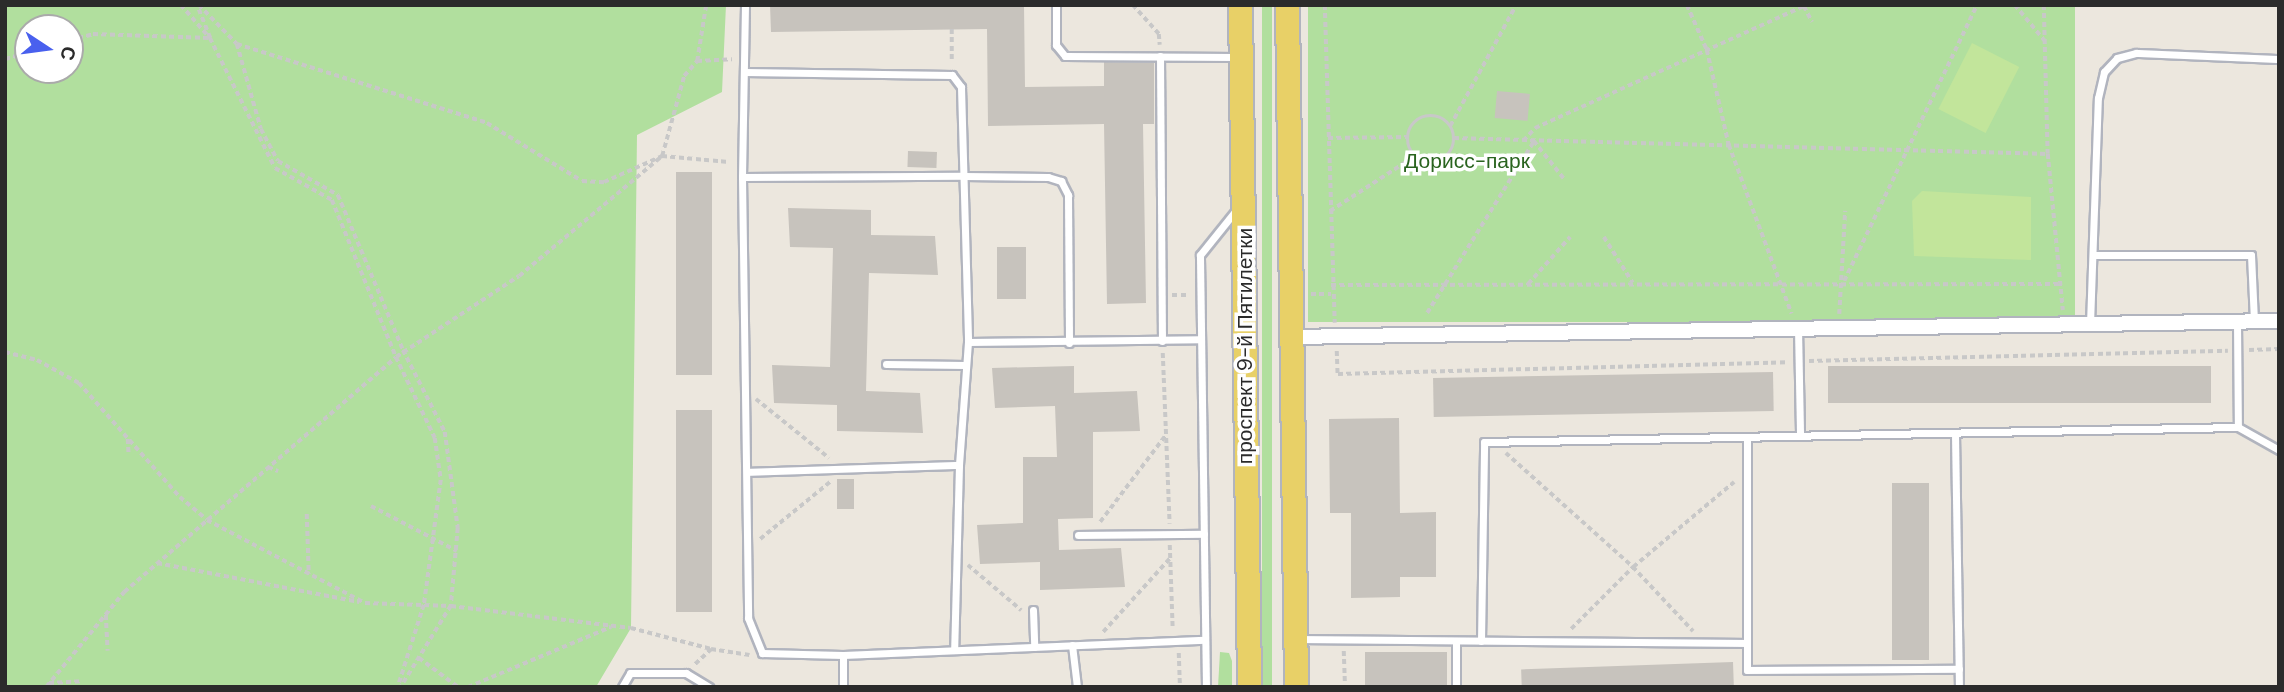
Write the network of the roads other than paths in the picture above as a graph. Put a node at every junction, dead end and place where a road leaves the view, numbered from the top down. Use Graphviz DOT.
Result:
graph roads {
  1 [pos="745,5"];
  2 [pos="1056,5"];
  3 [pos="1240,5"];
  4 [pos="1287,5"];
  5 [pos="1160,56"];
  6 [pos="1244,57"];
  7 [pos="2279,59"];
  8 [pos="744,72"];
  9 [pos="964,176"];
  10 [pos="743,177"];
  11 [pos="1244,201"];
  12 [pos="2093,255"];
  13 [pos="2255,321"];
  14 [pos="2279,321"];
  15 [pos="2237,322"];
  16 [pos="2090,324"];
  17 [pos="1798,328"];
  18 [pos="1291,337"];
  19 [pos="1201,339"];
  20 [pos="1162,341"];
  21 [pos="968,342"];
  22 [pos="1069,343"];
  23 [pos="886,364"];
  24 [pos="965,365"];
  25 [pos="2238,427"];
  26 [pos="1955,434"];
  27 [pos="1800,436"];
  28 [pos="1746,438"];
  29 [pos="2279,450"];
  30 [pos="959,465"];
  31 [pos="747,472"];
  32 [pos="1204,534"];
  33 [pos="1078,535"];
  34 [pos="1033,611"];
  35 [pos="1295,639"];
  36 [pos="1205,640"];
  37 [pos="1456,641"];
  38 [pos="1480,641"];
  39 [pos="1746,643"];
  40 [pos="1072,645"];
  41 [pos="1034,647"];
  42 [pos="954,650"];
  43 [pos="843,654"];
  44 [pos="1959,669"];
  45 [pos="622,687"];
  46 [pos="709,687"];
  47 [pos="844,687"];
  48 [pos="1077,687"];
  49 [pos="1206,687"];
  50 [pos="1249,687"];
  51 [pos="1296,687"];
  52 [pos="1456,687"];
  53 [pos="1959,687"];
  1 -- 8 [label="lane"];
  2 -- 5 [label="lane"];
  3 -- 6 [label="main road, проспект 9-й Пятилетки"];
  4 -- 18 [label="main road"];
  5 -- 6 [label="lane"];
  5 -- 20 [label="lane"];
  6 -- 11 [label="main road, проспект 9-й Пятилетки"];
  7 -- 12 [label="lane"];
  8 -- 9 [label="lane"];
  8 -- 10 [label="lane"];
  9 -- 10 [label="lane"];
  9 -- 21 [label="lane"];
  9 -- 22 [label="lane"];
  10 -- 31 [label="lane"];
  11 -- 19 [label="lane"];
  11 -- 50 [label="main road, проспект 9-й Пятилетки"];
  12 -- 13 [label="lane"];
  12 -- 16 [label="lane"];
  13 -- 14 [label="street"];
  13 -- 15 [label="street"];
  15 -- 16 [label="street"];
  15 -- 25 [label="lane"];
  16 -- 17 [label="street"];
  17 -- 18 [label="street"];
  17 -- 27 [label="lane"];
  18 -- 35 [label="main road"];
  19 -- 20 [label="lane"];
  19 -- 32 [label="lane"];
  20 -- 22 [label="lane"];
  21 -- 22 [label="lane"];
  21 -- 24 [label="lane"];
  23 -- 24 [label="lane"];
  24 -- 30 [label="lane"];
  25 -- 26 [label="lane"];
  25 -- 29 [label="lane"];
  26 -- 27 [label="lane"];
  26 -- 44 [label="lane"];
  27 -- 28 [label="lane"];
  28 -- 38 [label="lane"];
  28 -- 39 [label="lane"];
  30 -- 31 [label="lane"];
  30 -- 42 [label="lane"];
  31 -- 43 [label="lane"];
  32 -- 33 [label="lane"];
  32 -- 36 [label="lane"];
  34 -- 41 [label="lane"];
  35 -- 37 [label="lane"];
  35 -- 51 [label="main road"];
  36 -- 40 [label="lane"];
  36 -- 49 [label="lane"];
  37 -- 38 [label="lane"];
  37 -- 52 [label="lane"];
  38 -- 39 [label="lane"];
  39 -- 44 [label="lane"];
  40 -- 41 [label="lane"];
  40 -- 48 [label="lane"];
  41 -- 42 [label="lane"];
  42 -- 43 [label="lane"];
  43 -- 47 [label="lane"];
  44 -- 53 [label="lane"];
  45 -- 46 [label="lane"];
}
